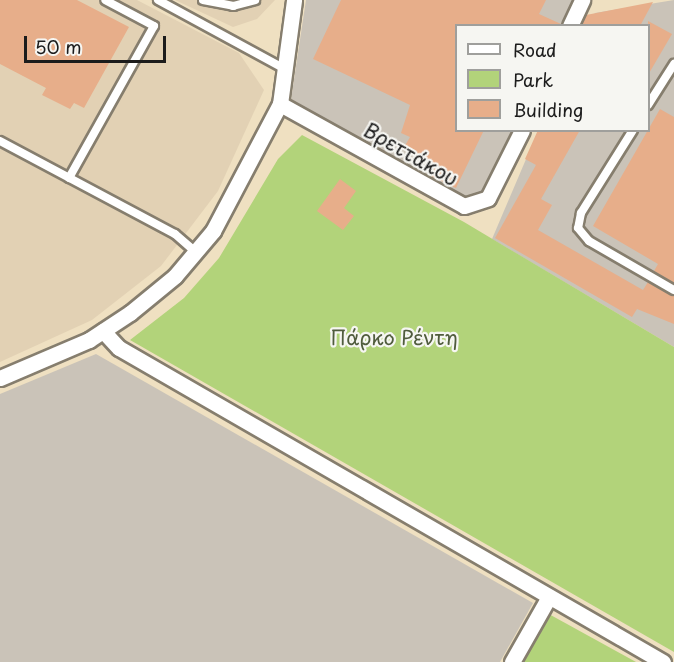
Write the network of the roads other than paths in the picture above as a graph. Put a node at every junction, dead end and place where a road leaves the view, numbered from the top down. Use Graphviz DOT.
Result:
graph roads {
  1 [pos="105,0"];
  2 [pos="158,0"];
  3 [pos="203,0"];
  4 [pos="255,0"];
  5 [pos="294,0"];
  6 [pos="582,0"];
  7 [pos="571,24"];
  8 [pos="674,64"];
  9 [pos="286,69"];
  10 [pos="650,102"];
  11 [pos="280,104"];
  12 [pos="521,132"];
  13 [pos="632,132"];
  14 [pos="0,141"];
  15 [pos="69,178"];
  16 [pos="196,252"];
  17 [pos="674,290"];
  18 [pos="103,331"];
  19 [pos="0,378"];
  20 [pos="549,597"];
  21 [pos="512,662"];
  22 [pos="663,662"];
  1 -- 15 [label="lane"];
  2 -- 9 [label="lane"];
  3 -- 4 [label="lane"];
  5 -- 9 [label="street"];
  6 -- 7 [label="street"];
  8 -- 10 [label="lane"];
  9 -- 11 [label="street"];
  11 -- 12 [label="street, Βρεττάκου"];
  11 -- 16 [label="street"];
  13 -- 17 [label="lane"];
  14 -- 15 [label="lane"];
  15 -- 16 [label="lane"];
  16 -- 18 [label="street"];
  18 -- 19 [label="street"];
  18 -- 20 [label="street"];
  20 -- 21 [label="street"];
  20 -- 22 [label="street"];
}
